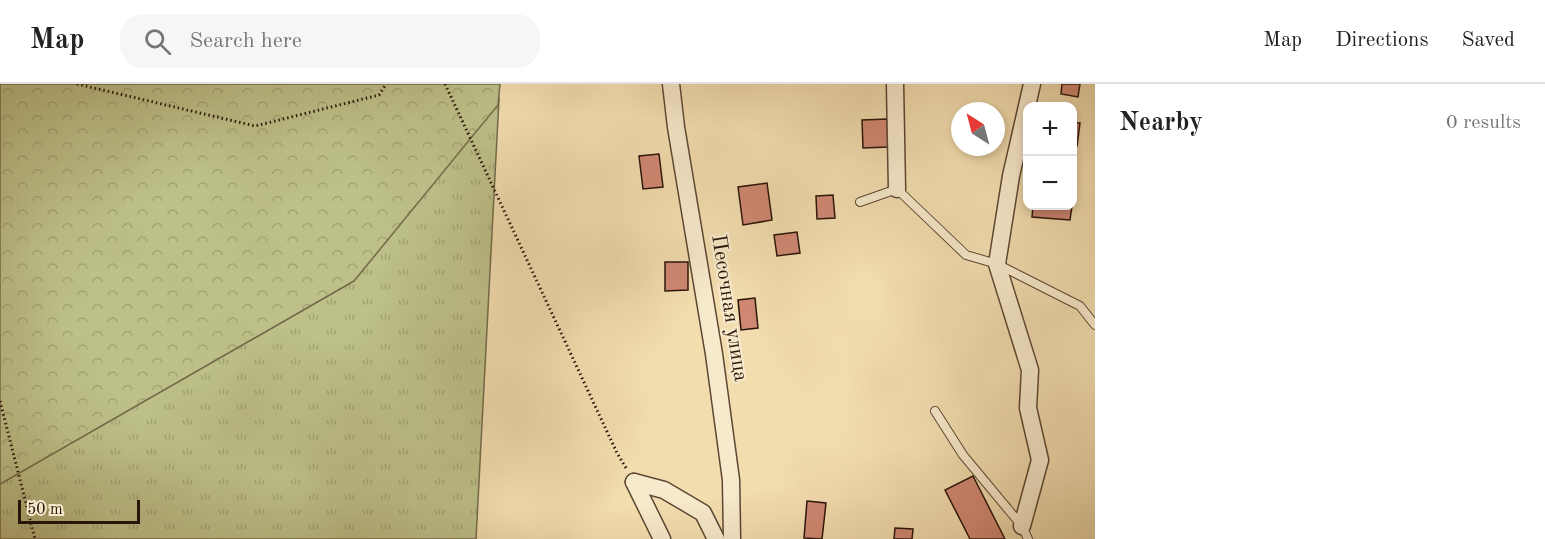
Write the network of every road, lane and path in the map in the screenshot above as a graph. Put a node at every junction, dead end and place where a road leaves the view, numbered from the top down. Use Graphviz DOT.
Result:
graph roads {
  1 [pos="77,84"];
  2 [pos="386,84"];
  3 [pos="446,84"];
  4 [pos="671,84"];
  5 [pos="895,84"];
  6 [pos="1032,84"];
  7 [pos="897,189"];
  8 [pos="860,201"];
  9 [pos="997,264"];
  10 [pos="1095,325"];
  11 [pos="0,401"];
  12 [pos="935,411"];
  13 [pos="634,482"];
  14 [pos="1025,532"];
  15 [pos="35,539"];
  16 [pos="662,539"];
  17 [pos="716,539"];
  18 [pos="732,539"];
  1 -- 2 [label="path"];
  3 -- 13 [label="path"];
  4 -- 18 [label="street, Песочная улица"];
  5 -- 7 [label="street"];
  6 -- 9 [label="street"];
  7 -- 8 [label="lane"];
  7 -- 9 [label="lane"];
  9 -- 10 [label="lane"];
  9 -- 14 [label="street"];
  11 -- 15 [label="path"];
  12 -- 14 [label="lane"];
  13 -- 16 [label="street"];
  13 -- 17 [label="street"];
}
